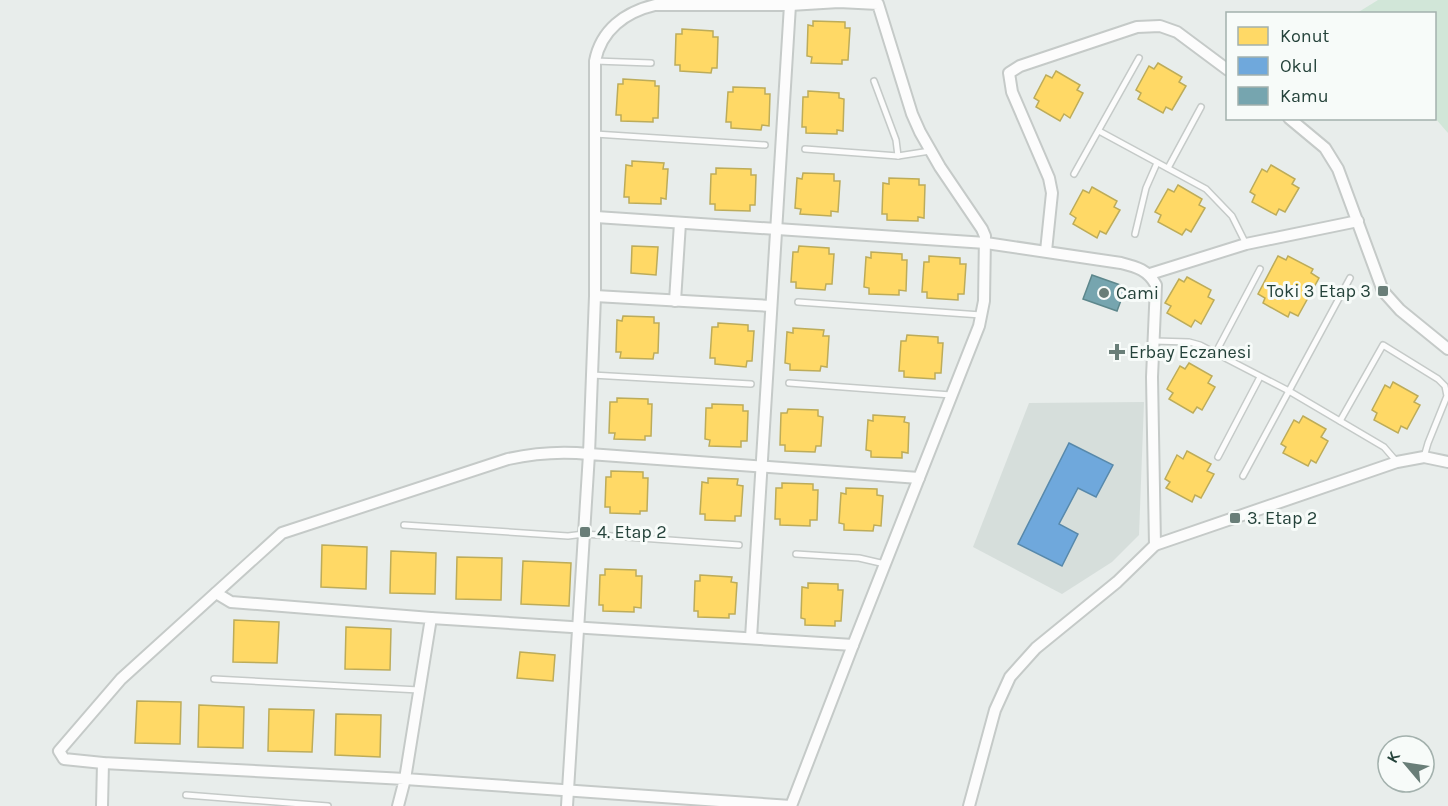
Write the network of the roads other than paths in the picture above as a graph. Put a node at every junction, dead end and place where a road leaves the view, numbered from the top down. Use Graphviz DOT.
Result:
graph roads {
  1 [pos="839,1"];
  2 [pos="790,5"];
  3 [pos="1139,58"];
  4 [pos="595,61"];
  5 [pos="651,63"];
  6 [pos="1226,69"];
  7 [pos="874,81"];
  8 [pos="1202,107"];
  9 [pos="1291,120"];
  10 [pos="1099,131"];
  11 [pos="595,134"];
  12 [pos="765,145"];
  13 [pos="805,149"];
  14 [pos="930,151"];
  15 [pos="898,156"];
  16 [pos="1157,162"];
  17 [pos="1168,168"];
  18 [pos="1074,174"];
  19 [pos="596,217"];
  20 [pos="1358,221"];
  21 [pos="680,223"];
  22 [pos="776,230"];
  23 [pos="1135,234"];
  24 [pos="986,243"];
  25 [pos="1246,244"];
  26 [pos="1046,251"];
  27 [pos="1260,268"];
  28 [pos="1150,274"];
  29 [pos="1350,278"];
  30 [pos="595,296"];
  31 [pos="675,301"];
  32 [pos="798,302"];
  33 [pos="771,306"];
  34 [pos="981,315"];
  35 [pos="1154,341"];
  36 [pos="1448,349"];
  37 [pos="1215,354"];
  38 [pos="592,375"];
  39 [pos="1260,377"];
  40 [pos="789,383"];
  41 [pos="751,384"];
  42 [pos="1289,392"];
  43 [pos="951,395"];
  44 [pos="1340,421"];
  45 [pos="589,454"];
  46 [pos="1218,457"];
  47 [pos="1424,457"];
  48 [pos="1397,462"];
  49 [pos="1448,462"];
  50 [pos="762,465"];
  51 [pos="1243,476"];
  52 [pos="919,478"];
  53 [pos="404,525"];
  54 [pos="584,534"];
  55 [pos="739,545"];
  56 [pos="1155,545"];
  57 [pos="796,554"];
  58 [pos="885,564"];
  59 [pos="216,593"];
  60 [pos="431,618"];
  61 [pos="578,628"];
  62 [pos="751,639"];
  63 [pos="853,645"];
  64 [pos="214,679"];
  65 [pos="419,690"];
  66 [pos="103,763"];
  67 [pos="405,779"];
  68 [pos="568,790"];
  69 [pos="186,795"];
  70 [pos="102,806"];
  71 [pos="328,806"];
  72 [pos="398,806"];
  73 [pos="567,806"];
  74 [pos="791,806"];
  75 [pos="969,806"];
  1 -- 2 [label="street"];
  1 -- 14 [label="street"];
  2 -- 4 [label="street"];
  2 -- 22 [label="street"];
  3 -- 10 [label="lane"];
  4 -- 5 [label="lane"];
  4 -- 11 [label="street"];
  6 -- 26 [label="street"];
  7 -- 15 [label="lane"];
  8 -- 17 [label="lane"];
  9 -- 20 [label="street"];
  10 -- 16 [label="lane"];
  10 -- 18 [label="lane"];
  11 -- 12 [label="lane"];
  11 -- 19 [label="street"];
  13 -- 15 [label="lane"];
  14 -- 15 [label="lane"];
  14 -- 24 [label="street"];
  16 -- 17 [label="lane"];
  16 -- 23 [label="lane"];
  17 -- 25 [label="lane"];
  19 -- 21 [label="street"];
  19 -- 30 [label="street"];
  20 -- 25 [label="street"];
  20 -- 36 [label="street"];
  21 -- 22 [label="street"];
  21 -- 31 [label="street"];
  22 -- 24 [label="street"];
  22 -- 33 [label="street"];
  24 -- 26 [label="street"];
  24 -- 34 [label="street"];
  25 -- 28 [label="street"];
  26 -- 28 [label="street"];
  27 -- 37 [label="lane"];
  28 -- 35 [label="street"];
  29 -- 42 [label="lane"];
  30 -- 31 [label="street"];
  30 -- 38 [label="street"];
  31 -- 33 [label="street"];
  32 -- 34 [label="lane"];
  33 -- 50 [label="street"];
  34 -- 43 [label="street"];
  35 -- 37 [label="lane"];
  35 -- 56 [label="street"];
  37 -- 39 [label="lane"];
  38 -- 41 [label="lane"];
  38 -- 45 [label="street"];
  39 -- 42 [label="lane"];
  39 -- 46 [label="lane"];
  40 -- 43 [label="lane"];
  42 -- 44 [label="lane"];
  42 -- 51 [label="lane"];
  43 -- 52 [label="street"];
  44 -- 47 [label="lane"];
  44 -- 48 [label="lane"];
  45 -- 50 [label="street"];
  45 -- 54 [label="street"];
  45 -- 59 [label="street"];
  47 -- 48 [label="street"];
  47 -- 49 [label="street"];
  48 -- 56 [label="street"];
  50 -- 52 [label="street"];
  50 -- 62 [label="street"];
  52 -- 58 [label="street"];
  53 -- 54 [label="lane"];
  54 -- 55 [label="lane"];
  54 -- 61 [label="street"];
  56 -- 75 [label="street"];
  57 -- 58 [label="lane"];
  58 -- 63 [label="street"];
  59 -- 60 [label="street"];
  59 -- 66 [label="street"];
  60 -- 61 [label="street"];
  60 -- 65 [label="street"];
  61 -- 62 [label="street"];
  61 -- 68 [label="street"];
  62 -- 63 [label="street"];
  63 -- 74 [label="street"];
  64 -- 65 [label="lane"];
  65 -- 67 [label="street"];
  66 -- 67 [label="street"];
  66 -- 70 [label="street"];
  67 -- 68 [label="street"];
  67 -- 72 [label="street"];
  68 -- 73 [label="street"];
  68 -- 74 [label="street"];
  69 -- 71 [label="lane"];
}
